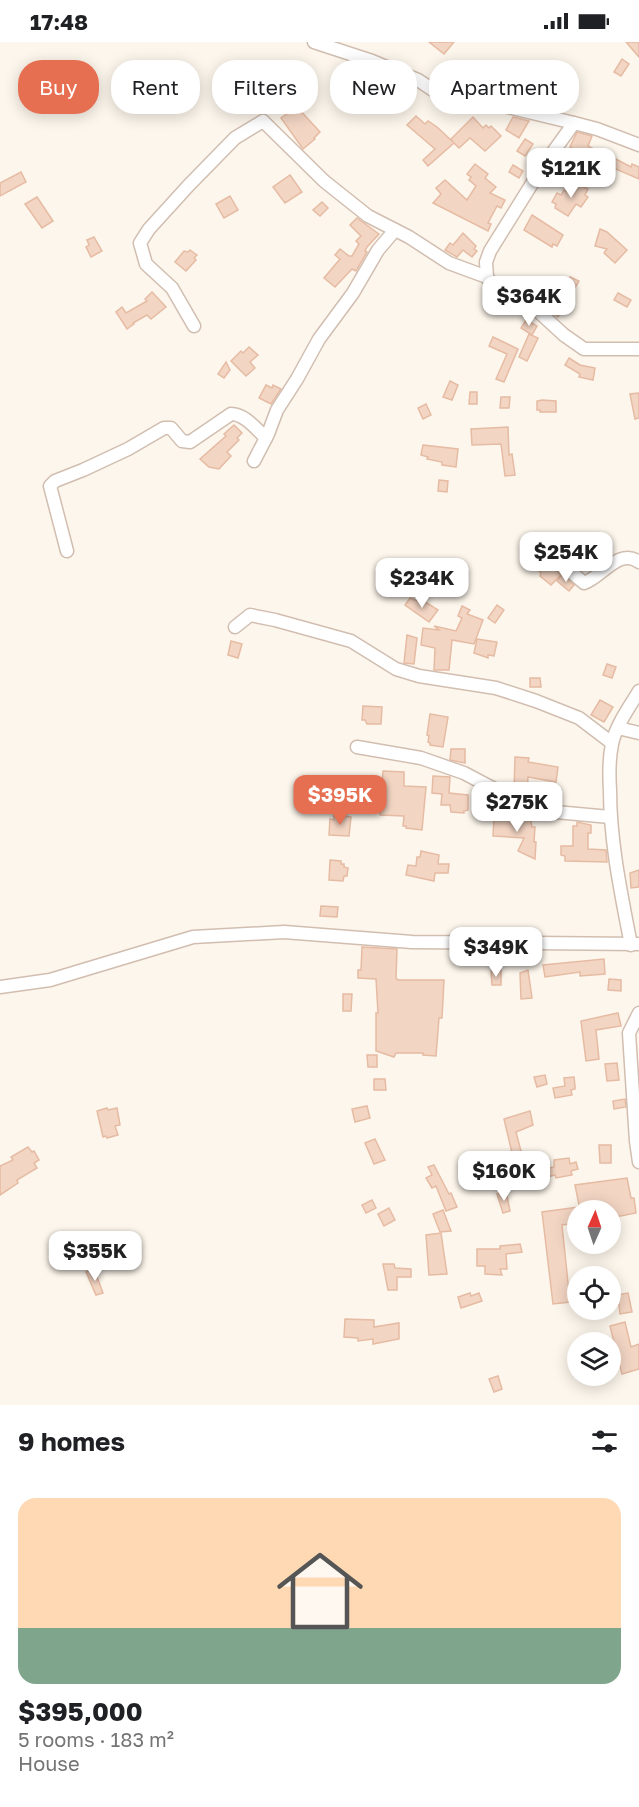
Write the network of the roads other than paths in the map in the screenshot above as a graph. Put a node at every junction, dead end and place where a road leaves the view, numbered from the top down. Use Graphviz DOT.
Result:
graph roads {
  1 [pos="314,42"];
  2 [pos="574,123"];
  3 [pos="639,145"];
  4 [pos="395,230"];
  5 [pos="487,277"];
  6 [pos="194,326"];
  7 [pos="639,349"];
  8 [pos="266,438"];
  9 [pos="254,461"];
  10 [pos="66,551"];
  11 [pos="550,554"];
  12 [pos="639,562"];
  13 [pos="235,627"];
  14 [pos="639,691"];
  15 [pos="618,728"];
  16 [pos="639,733"];
  17 [pos="612,743"];
  18 [pos="357,747"];
  19 [pos="610,817"];
  20 [pos="635,944"];
  21 [pos="0,987"];
  22 [pos="639,1013"];
  23 [pos="639,1162"];
  1 -- 2 [label="street"];
  2 -- 3 [label="street"];
  2 -- 5 [label="street"];
  4 -- 5 [label="street"];
  4 -- 6 [label="street"];
  4 -- 8 [label="street"];
  5 -- 7 [label="street"];
  8 -- 9 [label="street"];
  8 -- 10 [label="street"];
  11 -- 12 [label="street"];
  13 -- 17 [label="street"];
  14 -- 15 [label="street"];
  15 -- 16 [label="street"];
  15 -- 17 [label="street"];
  17 -- 19 [label="street"];
  18 -- 19 [label="street"];
  19 -- 20 [label="street"];
  20 -- 21 [label="street"];
  22 -- 23 [label="street"];
}
